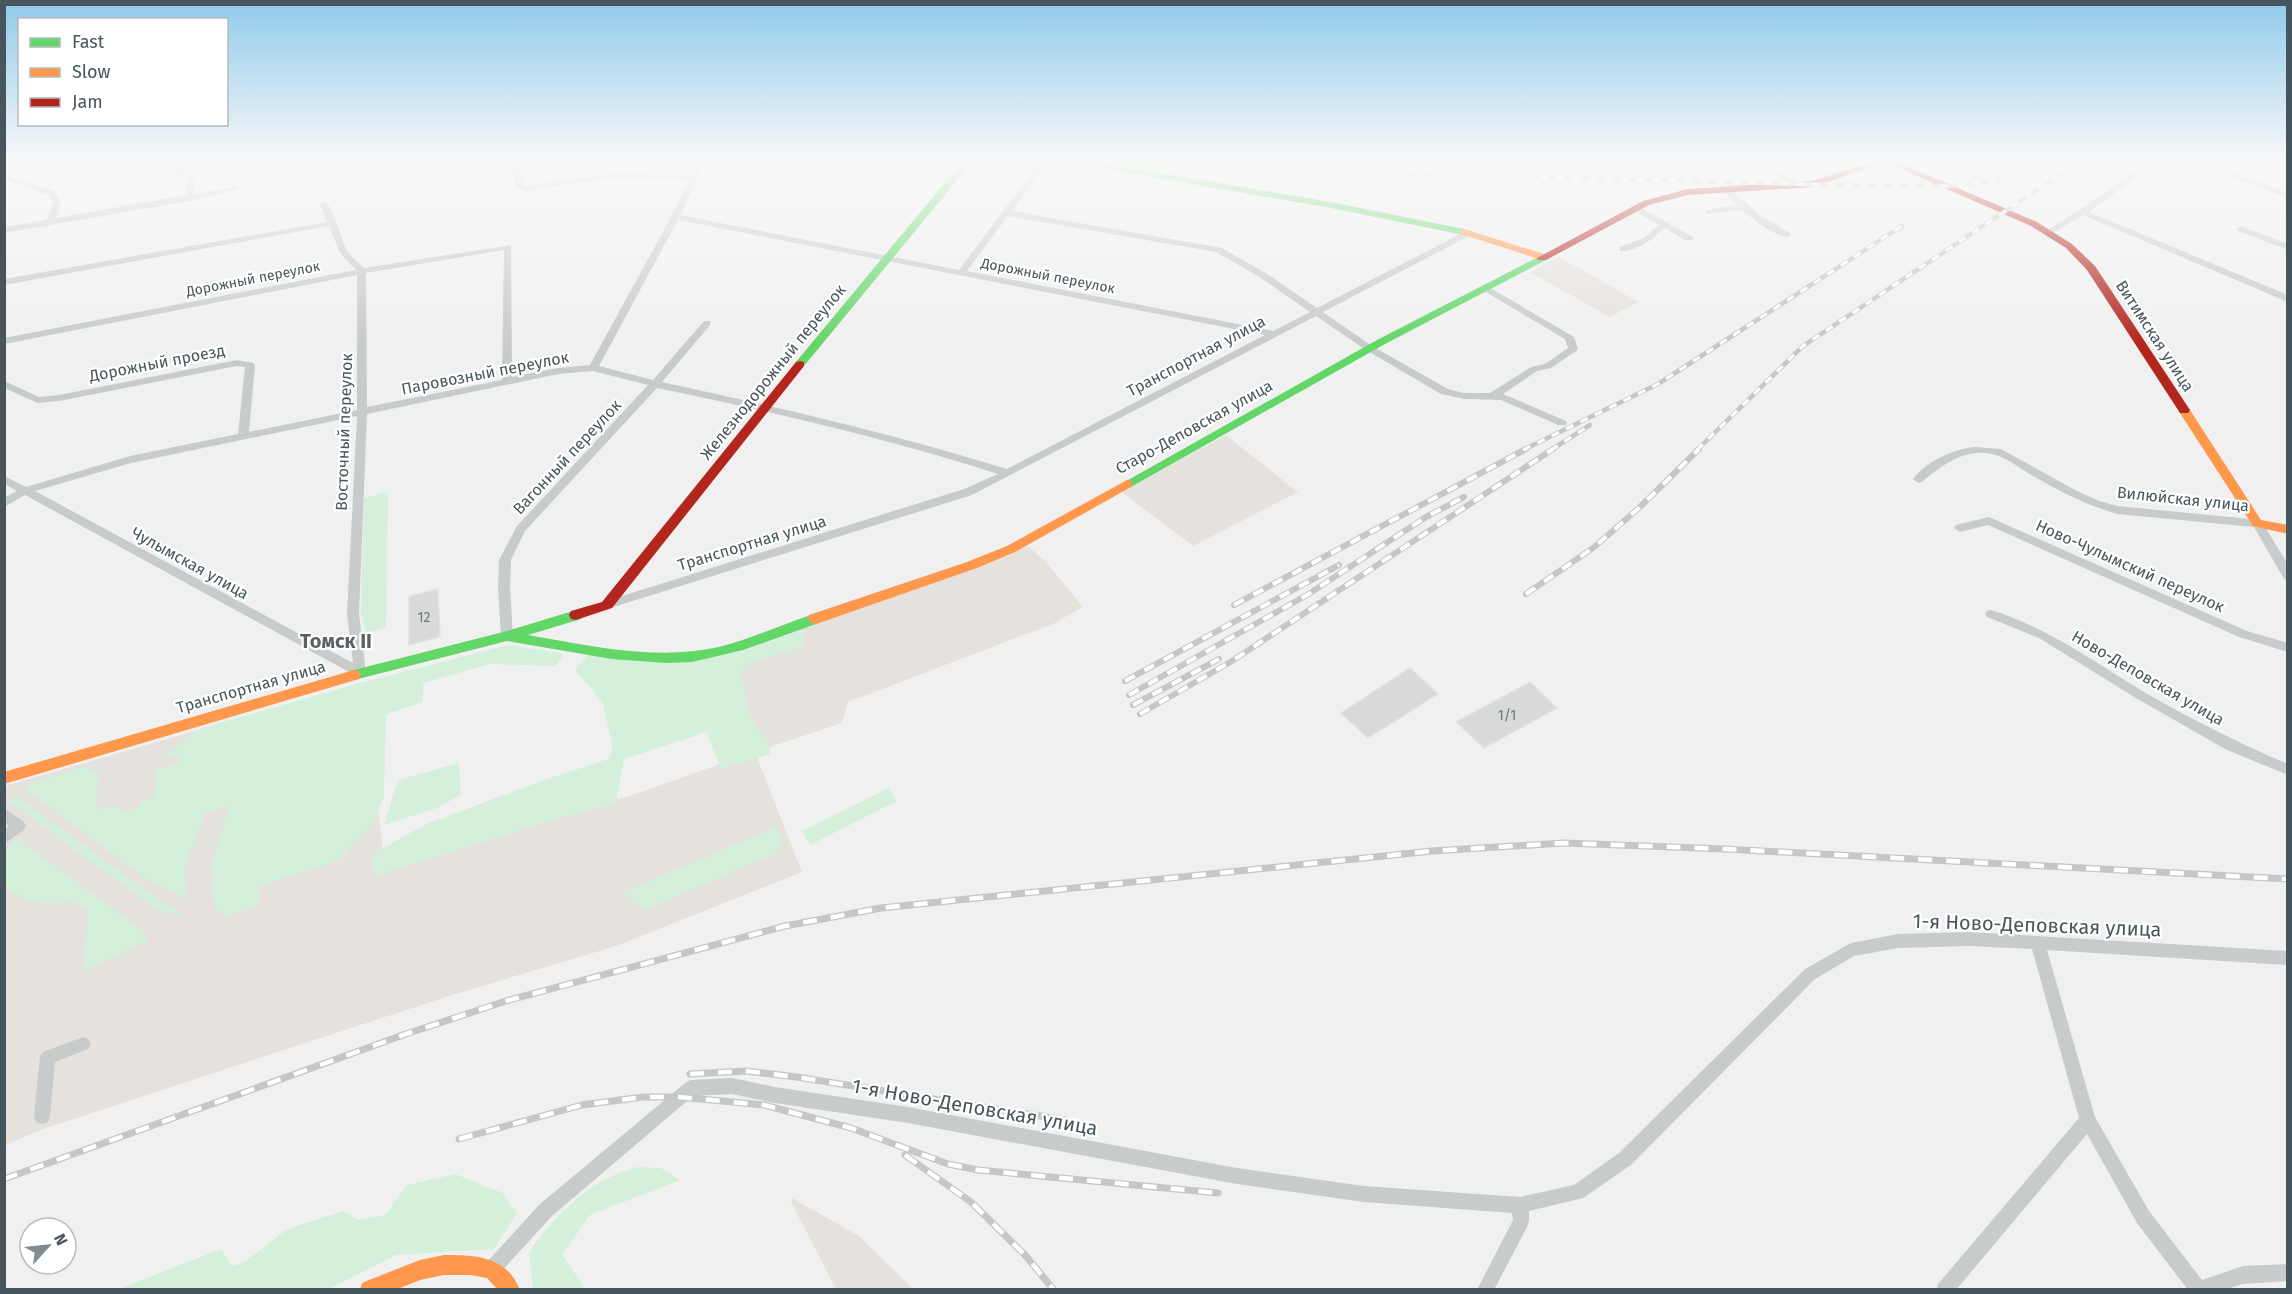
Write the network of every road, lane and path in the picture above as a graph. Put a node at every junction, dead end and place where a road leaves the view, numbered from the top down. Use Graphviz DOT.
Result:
graph roads {
  1 [pos="49,222"];
  2 [pos="672,222"];
  3 [pos="702,222"];
  4 [pos="918,222"];
  5 [pos="1000,222"];
  6 [pos="1061,222"];
  7 [pos="1416,222"];
  8 [pos="1609,222"];
  9 [pos="1660,222"];
  10 [pos="1767,222"];
  11 [pos="2026,222"];
  12 [pos="2065,222"];
  13 [pos="2108,222"];
  14 [pos="333,223"];
  15 [pos="1664,225"];
  16 [pos="2241,229"];
  17 [pos="4,230"];
  18 [pos="2048,232"];
  19 [pos="1468,233"];
  20 [pos="1787,235"];
  21 [pos="1690,239"];
  22 [pos="2288,247"];
  23 [pos="1623,249"];
  24 [pos="1543,257"];
  25 [pos="888,259"];
  26 [pos="362,271"];
  27 [pos="961,273"];
  28 [pos="4,282"];
  29 [pos="1484,288"];
  30 [pos="2288,299"];
  31 [pos="1316,312"];
  32 [pos="707,323"];
  33 [pos="1274,334"];
  34 [pos="4,341"];
  35 [pos="1369,348"];
  36 [pos="593,368"];
  37 [pos="507,382"];
  38 [pos="4,384"];
  39 [pos="655,384"];
  40 [pos="1494,395"];
  41 [pos="765,407"];
  42 [pos="362,413"];
  43 [pos="1562,423"];
  44 [pos="243,436"];
  45 [pos="1008,473"];
  46 [pos="1918,478"];
  47 [pos="4,479"];
  48 [pos="24,491"];
  49 [pos="4,503"];
  50 [pos="2257,523"];
  51 [pos="1960,528"];
  52 [pos="2288,530"];
  53 [pos="2288,576"];
  54 [pos="607,605"];
  55 [pos="1991,614"];
  56 [pos="507,636"];
  57 [pos="2288,648"];
  58 [pos="360,673"];
  59 [pos="2288,770"];
  60 [pos="4,778"];
  61 [pos="4,814"];
  62 [pos="4,838"];
  63 [pos="2038,945"];
  64 [pos="2288,958"];
  65 [pos="82,1044"];
  66 [pos="42,1116"];
  67 [pos="2088,1120"];
  68 [pos="1520,1205"];
  69 [pos="492,1269"];
  70 [pos="2288,1272"];
  71 [pos="2199,1289"];
  72 [pos="369,1290"];
  73 [pos="511,1290"];
  74 [pos="1485,1290"];
  75 [pos="1944,1290"];
  1 -- 17 [label="street"];
  2 -- 36 [label="street"];
  3 -- 25 [label="street, Дорожный переулок"];
  4 -- 25 [label="street, Железнодорожный переулок"];
  5 -- 27 [label="street"];
  6 -- 31 [label="street"];
  7 -- 19 [label="street"];
  8 -- 24 [label="street, Старо-Деповская улица"];
  9 -- 15 [label="street"];
  10 -- 20 [label="street"];
  11 -- 18 [label="street, Витимская улица"];
  12 -- 18 [label="street"];
  13 -- 30 [label="street"];
  14 -- 26 [label="street"];
  14 -- 28 [label="street"];
  15 -- 21 [label="street"];
  15 -- 23 [label="street"];
  16 -- 22 [label="street"];
  18 -- 50 [label="street, Витимская улица"];
  19 -- 24 [label="street"];
  19 -- 31 [label="street, Транспортная улица"];
  24 -- 29 [label="street, Старо-Деповская улица"];
  25 -- 27 [label="street, Дорожный переулок"];
  25 -- 41 [label="street, Железнодорожный переулок"];
  26 -- 34 [label="street, Дорожный переулок"];
  26 -- 37 [label="street, Дорожный переулок"];
  26 -- 42 [label="street, Восточный переулок"];
  27 -- 33 [label="street, Дорожный переулок"];
  29 -- 35 [label="street, Старо-Деповская улица"];
  29 -- 40 [label="street"];
  31 -- 33 [label="street, Транспортная улица"];
  31 -- 35 [label="street"];
  32 -- 39 [label="street, Вагонный переулок"];
  33 -- 45 [label="street, Транспортная улица"];
  35 -- 40 [label="street"];
  35 -- 56 [label="street, Старо-Деповская улица"];
  36 -- 37 [label="street, Паровозный переулок"];
  36 -- 39 [label="street, Паровозный переулок"];
  37 -- 42 [label="street, Паровозный переулок"];
  38 -- 44 [label="street, Дорожный проезд"];
  39 -- 41 [label="street, Паровозный переулок"];
  39 -- 56 [label="street, Вагонный переулок"];
  40 -- 43 [label="street"];
  41 -- 45 [label="street, Паровозный переулок"];
  41 -- 54 [label="street, Железнодорожный переулок"];
  42 -- 44 [label="street, Паровозный переулок"];
  42 -- 58 [label="street, Восточный переулок"];
  44 -- 48 [label="street, Паровозный переулок"];
  45 -- 54 [label="street, Транспортная улица"];
  46 -- 50 [label="street, Вилюйская улица"];
  47 -- 48 [label="street, Чулымская улица"];
  48 -- 49 [label="street, Паровозный переулок"];
  48 -- 58 [label="street, Чулымская улица"];
  50 -- 52 [label="street, Вилюйская улица"];
  50 -- 53 [label="street, Витимская улица"];
  51 -- 57 [label="street, Ново-Чулымский переулок"];
  54 -- 56 [label="street, Транспортная улица"];
  55 -- 59 [label="street, Ново-Деповская улица"];
  56 -- 58 [label="street, Транспортная улица"];
  58 -- 60 [label="street, Транспортная улица"];
  61 -- 62 [label="street"];
  63 -- 64 [label="street, 1-я Ново-Деповская улица"];
  63 -- 67 [label="street"];
  63 -- 68 [label="street, 1-я Ново-Деповская улица"];
  65 -- 66 [label="street"];
  67 -- 71 [label="street"];
  67 -- 75 [label="street"];
  68 -- 69 [label="street, 1-я Ново-Деповская улица"];
  68 -- 74 [label="street"];
  69 -- 72 [label="street"];
  69 -- 73 [label="street"];
  70 -- 71 [label="street"];
}
